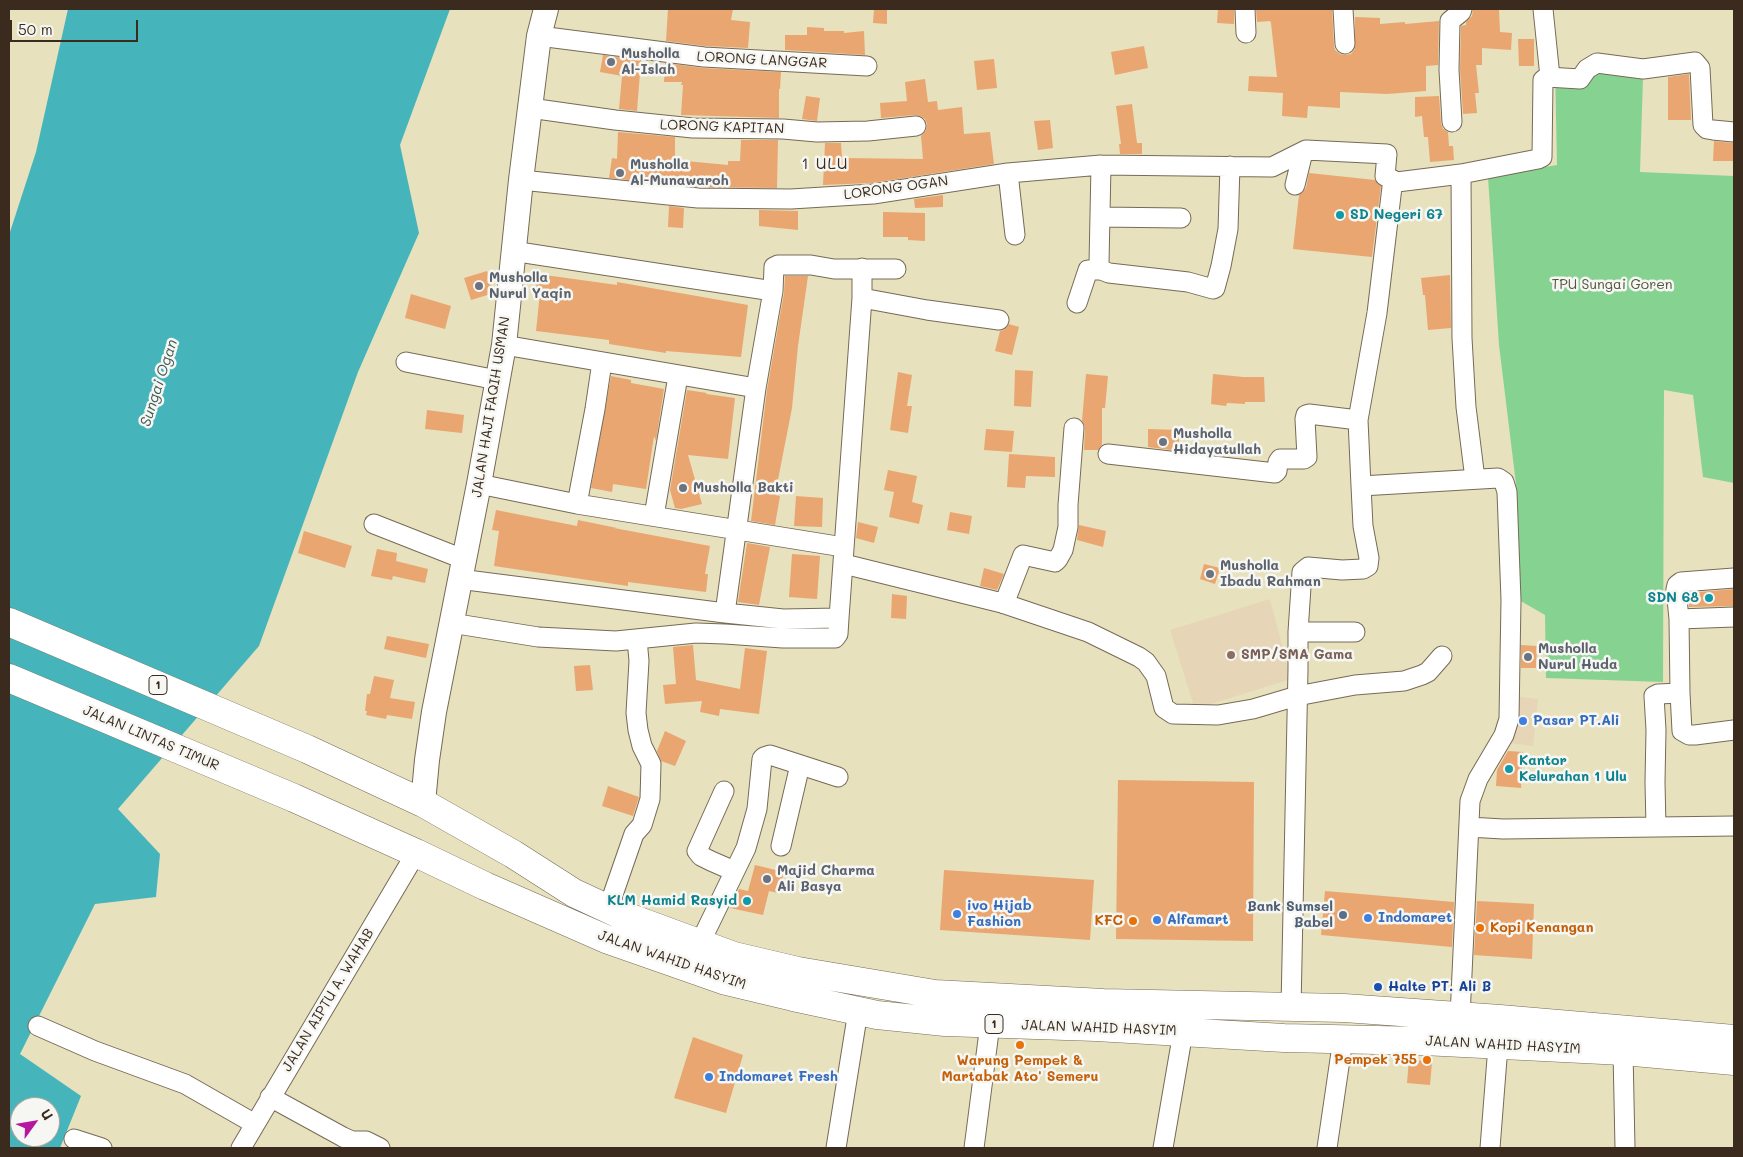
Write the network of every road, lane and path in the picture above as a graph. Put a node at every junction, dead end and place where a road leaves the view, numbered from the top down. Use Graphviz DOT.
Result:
graph roads {
  1 [pos="546,9"];
  2 [pos="1245,9"];
  3 [pos="1343,9"];
  4 [pos="1462,9"];
  5 [pos="1543,9"];
  6 [pos="1246,33"];
  7 [pos="539,36"];
  8 [pos="1345,44"];
  9 [pos="867,66"];
  10 [pos="1550,77"];
  11 [pos="530,108"];
  12 [pos="1452,122"];
  13 [pos="916,126"];
  14 [pos="1734,132"];
  15 [pos="1303,152"];
  16 [pos="1101,165"];
  17 [pos="1230,166"];
  18 [pos="1008,173"];
  19 [pos="1461,174"];
  20 [pos="521,180"];
  21 [pos="1396,182"];
  22 [pos="1295,185"];
  23 [pos="1100,218"];
  24 [pos="1182,218"];
  25 [pos="1015,235"];
  26 [pos="512,250"];
  27 [pos="862,268"];
  28 [pos="896,269"];
  29 [pos="1101,270"];
  30 [pos="772,291"];
  31 [pos="862,298"];
  32 [pos="1077,303"];
  33 [pos="999,320"];
  34 [pos="504,346"];
  35 [pos="406,362"];
  36 [pos="602,362"];
  37 [pos="678,376"];
  38 [pos="497,380"];
  39 [pos="756,388"];
  40 [pos="1358,420"];
  41 [pos="1074,428"];
  42 [pos="1108,454"];
  43 [pos="1475,479"];
  44 [pos="479,484"];
  45 [pos="1360,486"];
  46 [pos="577,504"];
  47 [pos="654,516"];
  48 [pos="374,524"];
  49 [pos="736,529"];
  50 [pos="836,546"];
  51 [pos="844,564"];
  52 [pos="461,569"];
  53 [pos="1734,578"];
  54 [pos="1004,604"];
  55 [pos="725,613"];
  56 [pos="1734,617"];
  57 [pos="1679,619"];
  58 [pos="9,622"];
  59 [pos="451,623"];
  60 [pos="783,629"];
  61 [pos="1298,632"];
  62 [pos="1355,632"];
  63 [pos="637,640"];
  64 [pos="1442,656"];
  65 [pos="9,678"];
  66 [pos="1680,693"];
  67 [pos="1297,696"];
  68 [pos="1734,730"];
  69 [pos="800,765"];
  70 [pos="838,776"];
  71 [pos="724,791"];
  72 [pos="294,798"];
  73 [pos="424,803"];
  74 [pos="1734,826"];
  75 [pos="1469,827"];
  76 [pos="1656,827"];
  77 [pos="781,846"];
  78 [pos="416,853"];
  79 [pos="734,871"];
  80 [pos="608,909"];
  81 [pos="700,943"];
  82 [pos="798,971"];
  83 [pos="793,997"];
  84 [pos="1291,1008"];
  85 [pos="858,1011"];
  86 [pos="1460,1017"];
  87 [pos="990,1024"];
  88 [pos="38,1026"];
  89 [pos="1183,1032"];
  90 [pos="1499,1032"];
  91 [pos="1343,1039"];
  92 [pos="1734,1039"];
  93 [pos="1623,1051"];
  94 [pos="1734,1061"];
  95 [pos="270,1097"];
  96 [pos="254,1124"];
  97 [pos="74,1139"];
  98 [pos="102,1148"];
  99 [pos="241,1148"];
  100 [pos="380,1148"];
  101 [pos="836,1148"];
  102 [pos="974,1148"];
  103 [pos="1163,1148"];
  104 [pos="1326,1148"];
  105 [pos="1490,1148"];
  106 [pos="1625,1148"];
  1 -- 7 [label="street, JALAN HAJI FAQIH USMAN"];
  2 -- 6 [label="street"];
  3 -- 8 [label="street"];
  4 -- 12 [label="street"];
  5 -- 10 [label="street"];
  7 -- 9 [label="street, LORONG LANGGAR"];
  7 -- 11 [label="street, JALAN HAJI FAQIH USMAN"];
  10 -- 14 [label="street"];
  10 -- 19 [label="street"];
  11 -- 13 [label="street, LORONG KAPITAN"];
  11 -- 20 [label="street, JALAN HAJI FAQIH USMAN"];
  15 -- 17 [label="street, LORONG OGAN"];
  15 -- 21 [label="street"];
  15 -- 22 [label="street"];
  16 -- 17 [label="street, LORONG OGAN"];
  16 -- 18 [label="street, LORONG OGAN"];
  16 -- 23 [label="street"];
  17 -- 29 [label="street"];
  18 -- 20 [label="street, LORONG OGAN"];
  18 -- 25 [label="street"];
  19 -- 21 [label="street"];
  19 -- 43 [label="street"];
  20 -- 26 [label="street, JALAN HAJI FAQIH USMAN"];
  21 -- 40 [label="street"];
  23 -- 24 [label="street"];
  23 -- 29 [label="street"];
  26 -- 30 [label="street"];
  26 -- 34 [label="street, JALAN HAJI FAQIH USMAN"];
  27 -- 28 [label="street"];
  27 -- 30 [label="street"];
  27 -- 31 [label="street"];
  29 -- 32 [label="street"];
  30 -- 39 [label="street"];
  31 -- 33 [label="street"];
  31 -- 51 [label="street"];
  34 -- 36 [label="street"];
  34 -- 38 [label="street, JALAN HAJI FAQIH USMAN"];
  35 -- 38 [label="street"];
  36 -- 37 [label="street"];
  36 -- 46 [label="street"];
  37 -- 39 [label="street"];
  37 -- 47 [label="street"];
  38 -- 44 [label="street, JALAN HAJI FAQIH USMAN"];
  39 -- 49 [label="street"];
  40 -- 42 [label="street"];
  40 -- 45 [label="street"];
  41 -- 54 [label="street"];
  43 -- 45 [label="street"];
  43 -- 75 [label="street"];
  44 -- 46 [label="street"];
  44 -- 52 [label="street, JALAN HAJI FAQIH USMAN"];
  45 -- 61 [label="street"];
  46 -- 47 [label="street"];
  47 -- 49 [label="street"];
  48 -- 52 [label="street"];
  49 -- 50 [label="street"];
  49 -- 55 [label="street"];
  51 -- 54 [label="street"];
  51 -- 60 [label="street"];
  52 -- 55 [label="street"];
  52 -- 59 [label="street, JALAN HAJI FAQIH USMAN"];
  53 -- 57 [label="street"];
  54 -- 67 [label="street"];
  55 -- 60 [label="street"];
  56 -- 57 [label="street"];
  57 -- 66 [label="street"];
  58 -- 73 [label="highway, JALAN WAHID HASYIM / 1"];
  59 -- 63 [label="street"];
  59 -- 73 [label="street, JALAN HAJI FAQIH USMAN"];
  60 -- 63 [label="street"];
  61 -- 62 [label="street"];
  61 -- 67 [label="street"];
  63 -- 80 [label="street"];
  64 -- 67 [label="street"];
  65 -- 72 [label="highway, JALAN LINTAS TIMUR / 1"];
  66 -- 68 [label="street"];
  66 -- 76 [label="street"];
  67 -- 84 [label="street"];
  69 -- 70 [label="street"];
  69 -- 77 [label="street"];
  69 -- 79 [label="street"];
  71 -- 79 [label="street"];
  72 -- 78 [label="highway, JALAN WAHID HASYIM / 1"];
  73 -- 80 [label="highway, JALAN WAHID HASYIM / 1"];
  74 -- 76 [label="street"];
  75 -- 76 [label="street"];
  75 -- 86 [label="street"];
  78 -- 83 [label="highway, JALAN WAHID HASYIM / 1"];
  78 -- 95 [label="street, JALAN AIPTU A. WAHAB"];
  79 -- 81 [label="street"];
  80 -- 81 [label="highway, JALAN WAHID HASYIM / 1"];
  81 -- 82 [label="highway, JALAN WAHID HASYIM / 1"];
  82 -- 83 [label="highway"];
  82 -- 84 [label="highway, JALAN WAHID HASYIM / 1"];
  83 -- 85 [label="highway, JALAN WAHID HASYIM / 1"];
  84 -- 86 [label="highway, JALAN WAHID HASYIM / 1"];
  85 -- 87 [label="highway, JALAN WAHID HASYIM / 1"];
  85 -- 101 [label="street"];
  86 -- 90 [label="highway, JALAN WAHID HASYIM / 1"];
  87 -- 89 [label="highway, JALAN WAHID HASYIM / 1"];
  87 -- 102 [label="street"];
  88 -- 96 [label="street"];
  89 -- 91 [label="highway, JALAN WAHID HASYIM / 1"];
  89 -- 103 [label="street"];
  90 -- 91 [label="highway, JALAN WAHID HASYIM / 1"];
  90 -- 92 [label="highway, JALAN WAHID HASYIM / 1"];
  90 -- 93 [label="highway, JALAN WAHID HASYIM / 1"];
  90 -- 105 [label="street"];
  91 -- 104 [label="street"];
  93 -- 94 [label="highway, JALAN WAHID HASYIM / 1"];
  93 -- 106 [label="street"];
  95 -- 96 [label="street, JALAN AIPTU A. WAHAB"];
  95 -- 100 [label="street"];
  96 -- 99 [label="street, JALAN AIPTU A. WAHAB"];
  97 -- 98 [label="street"];
}
